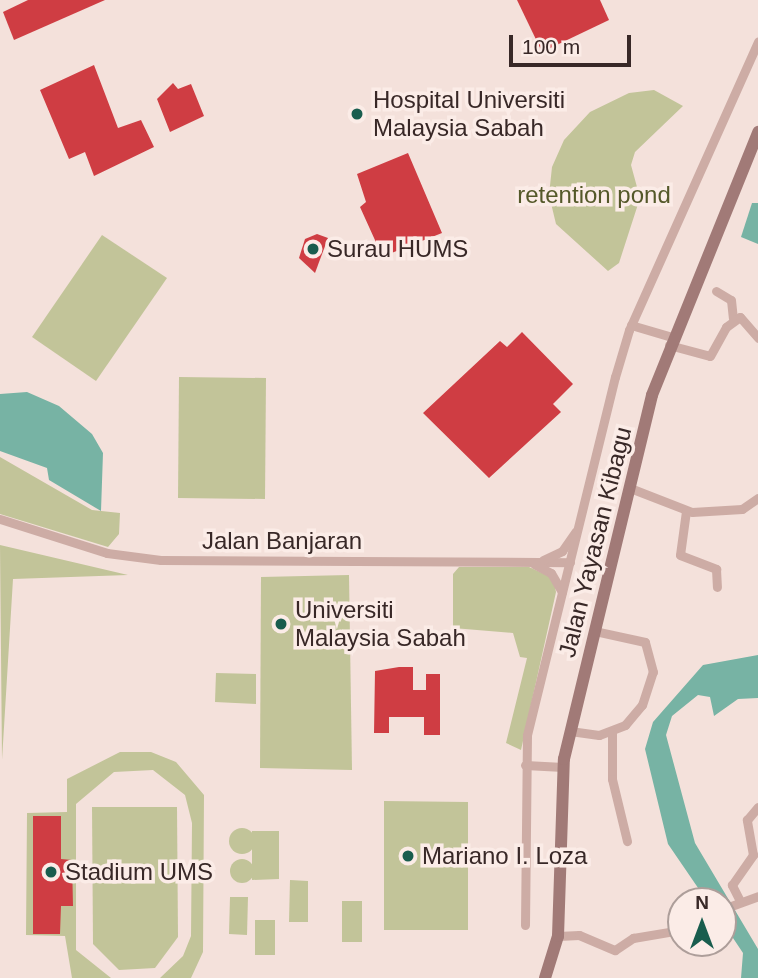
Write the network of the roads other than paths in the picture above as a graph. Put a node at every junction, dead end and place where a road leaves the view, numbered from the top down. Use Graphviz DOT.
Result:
graph roads {
  1 [pos="758,41"];
  2 [pos="758,132"];
  3 [pos="716,291"];
  4 [pos="733,318"];
  5 [pos="631,325"];
  6 [pos="758,338"];
  7 [pos="671,341"];
  8 [pos="630,488"];
  9 [pos="758,498"];
  10 [pos="686,511"];
  11 [pos="0,519"];
  12 [pos="579,527"];
  13 [pos="531,562"];
  14 [pos="570,562"];
  15 [pos="717,587"];
  16 [pos="562,594"];
  17 [pos="595,631"];
  18 [pos="570,731"];
  19 [pos="612,732"];
  20 [pos="525,765"];
  21 [pos="563,767"];
  22 [pos="758,807"];
  23 [pos="627,841"];
  24 [pos="732,887"];
  25 [pos="758,895"];
  26 [pos="737,901"];
  27 [pos="525,925"];
  28 [pos="667,932"];
  29 [pos="558,936"];
  30 [pos="545,978"];
  1 -- 5 [label="street"];
  2 -- 7 [label="street, Jalan Yayasan Kibagu"];
  3 -- 4 [label="street"];
  4 -- 6 [label="street"];
  4 -- 7 [label="street"];
  5 -- 7 [label="street"];
  5 -- 12 [label="street"];
  7 -- 8 [label="street, Jalan Yayasan Kibagu"];
  8 -- 10 [label="street"];
  8 -- 17 [label="street, Jalan Yayasan Kibagu"];
  9 -- 10 [label="street"];
  10 -- 15 [label="street"];
  11 -- 13 [label="street, Jalan Banjaran"];
  12 -- 13 [label="street"];
  12 -- 14 [label="street"];
  13 -- 14 [label="street, Jalan Banjaran"];
  13 -- 16 [label="street"];
  14 -- 16 [label="street"];
  16 -- 20 [label="street"];
  17 -- 18 [label="street, Jalan Yayasan Kibagu"];
  17 -- 19 [label="street"];
  18 -- 19 [label="street"];
  18 -- 21 [label="street, Jalan Yayasan Kibagu"];
  19 -- 23 [label="street"];
  20 -- 21 [label="street"];
  20 -- 27 [label="street"];
  21 -- 29 [label="street, Jalan Yayasan Kibagu"];
  22 -- 24 [label="street"];
  25 -- 26 [label="street"];
  28 -- 29 [label="street"];
  29 -- 30 [label="street, Jalan Yayasan Kibagu"];
}
